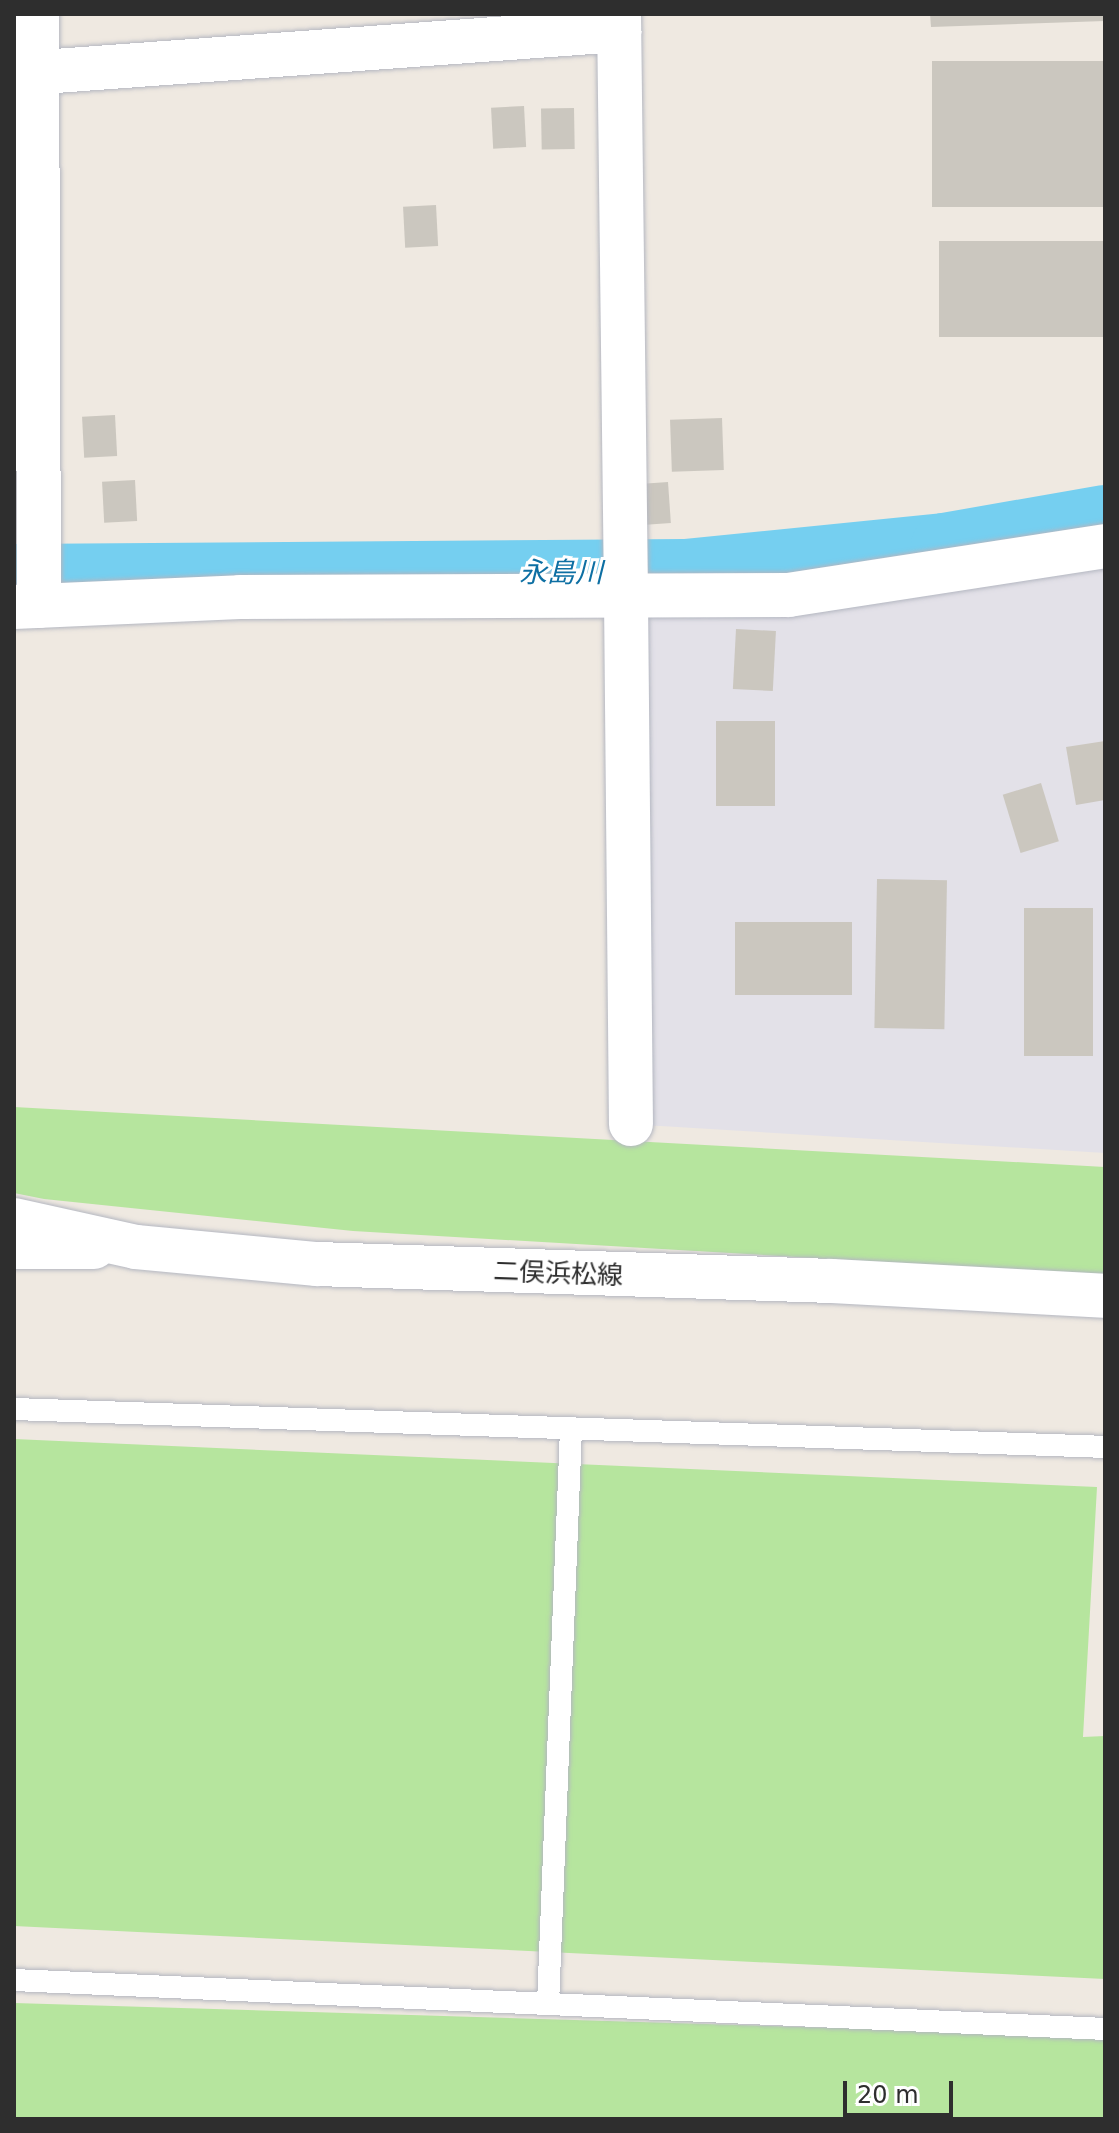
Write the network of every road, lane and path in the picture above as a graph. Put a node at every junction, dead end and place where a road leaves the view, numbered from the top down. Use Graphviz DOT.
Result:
graph roads {
  1 [pos="37,14"];
  2 [pos="619,22"];
  3 [pos="26,74"];
  4 [pos="1105,546"];
  5 [pos="626,584"];
  6 [pos="33,594"];
  7 [pos="631,1124"];
  8 [pos="14,1220"];
  9 [pos="14,1247"];
  10 [pos="136,1247"];
  11 [pos="1105,1296"];
  12 [pos="14,1409"];
  13 [pos="571,1429"];
  14 [pos="1105,1447"];
  15 [pos="14,1980"];
  16 [pos="548,2004"];
  17 [pos="1105,2029"];
  1 -- 3 [label="street"];
  2 -- 3 [label="street"];
  2 -- 5 [label="street"];
  3 -- 6 [label="street"];
  4 -- 5 [label="street"];
  5 -- 6 [label="street"];
  5 -- 7 [label="street"];
  8 -- 10 [label="street, 二俣浜松線"];
  9 -- 10 [label="street"];
  10 -- 11 [label="street, 二俣浜松線"];
  12 -- 13 [label="lane"];
  13 -- 14 [label="lane"];
  13 -- 16 [label="lane"];
  15 -- 16 [label="lane"];
  16 -- 17 [label="lane"];
}
